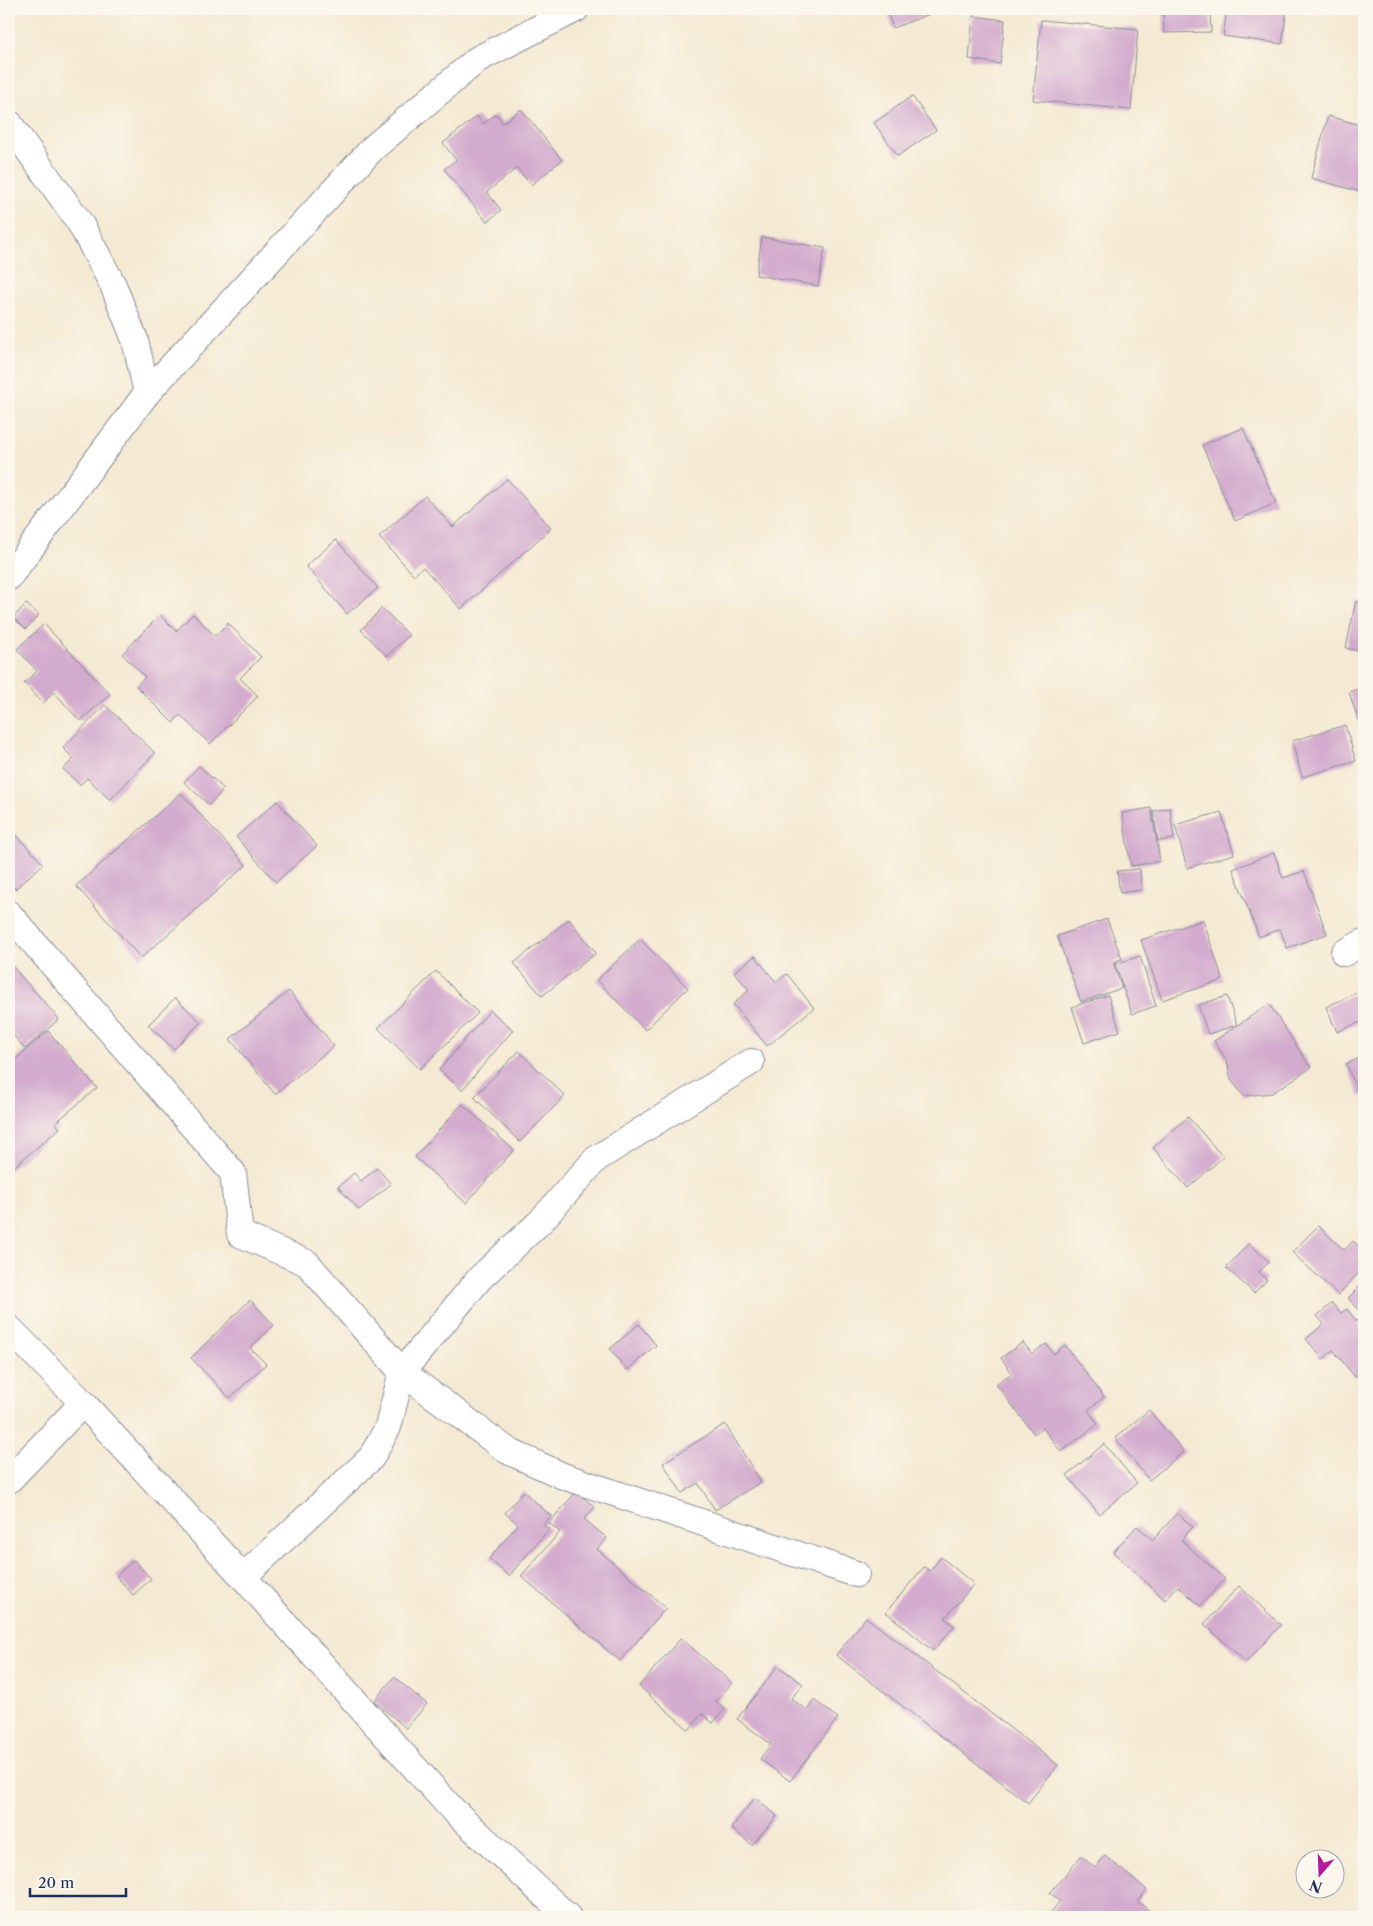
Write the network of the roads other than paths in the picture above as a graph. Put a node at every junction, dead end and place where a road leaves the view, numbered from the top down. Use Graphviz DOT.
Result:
graph roads {
  1 [pos="576,9"];
  2 [pos="9,123"];
  3 [pos="147,393"];
  4 [pos="9,577"];
  5 [pos="9,914"];
  6 [pos="751,1062"];
  7 [pos="9,1328"];
  8 [pos="402,1372"];
  9 [pos="83,1403"];
  10 [pos="9,1480"];
  11 [pos="856,1574"];
  12 [pos="243,1577"];
  13 [pos="568,1917"];
  1 -- 3 [label="street"];
  2 -- 3 [label="street"];
  3 -- 4 [label="street"];
  5 -- 8 [label="street"];
  6 -- 8 [label="street"];
  7 -- 9 [label="street"];
  8 -- 11 [label="street"];
  8 -- 12 [label="street"];
  9 -- 10 [label="street"];
  9 -- 12 [label="street"];
  12 -- 13 [label="street"];
}
